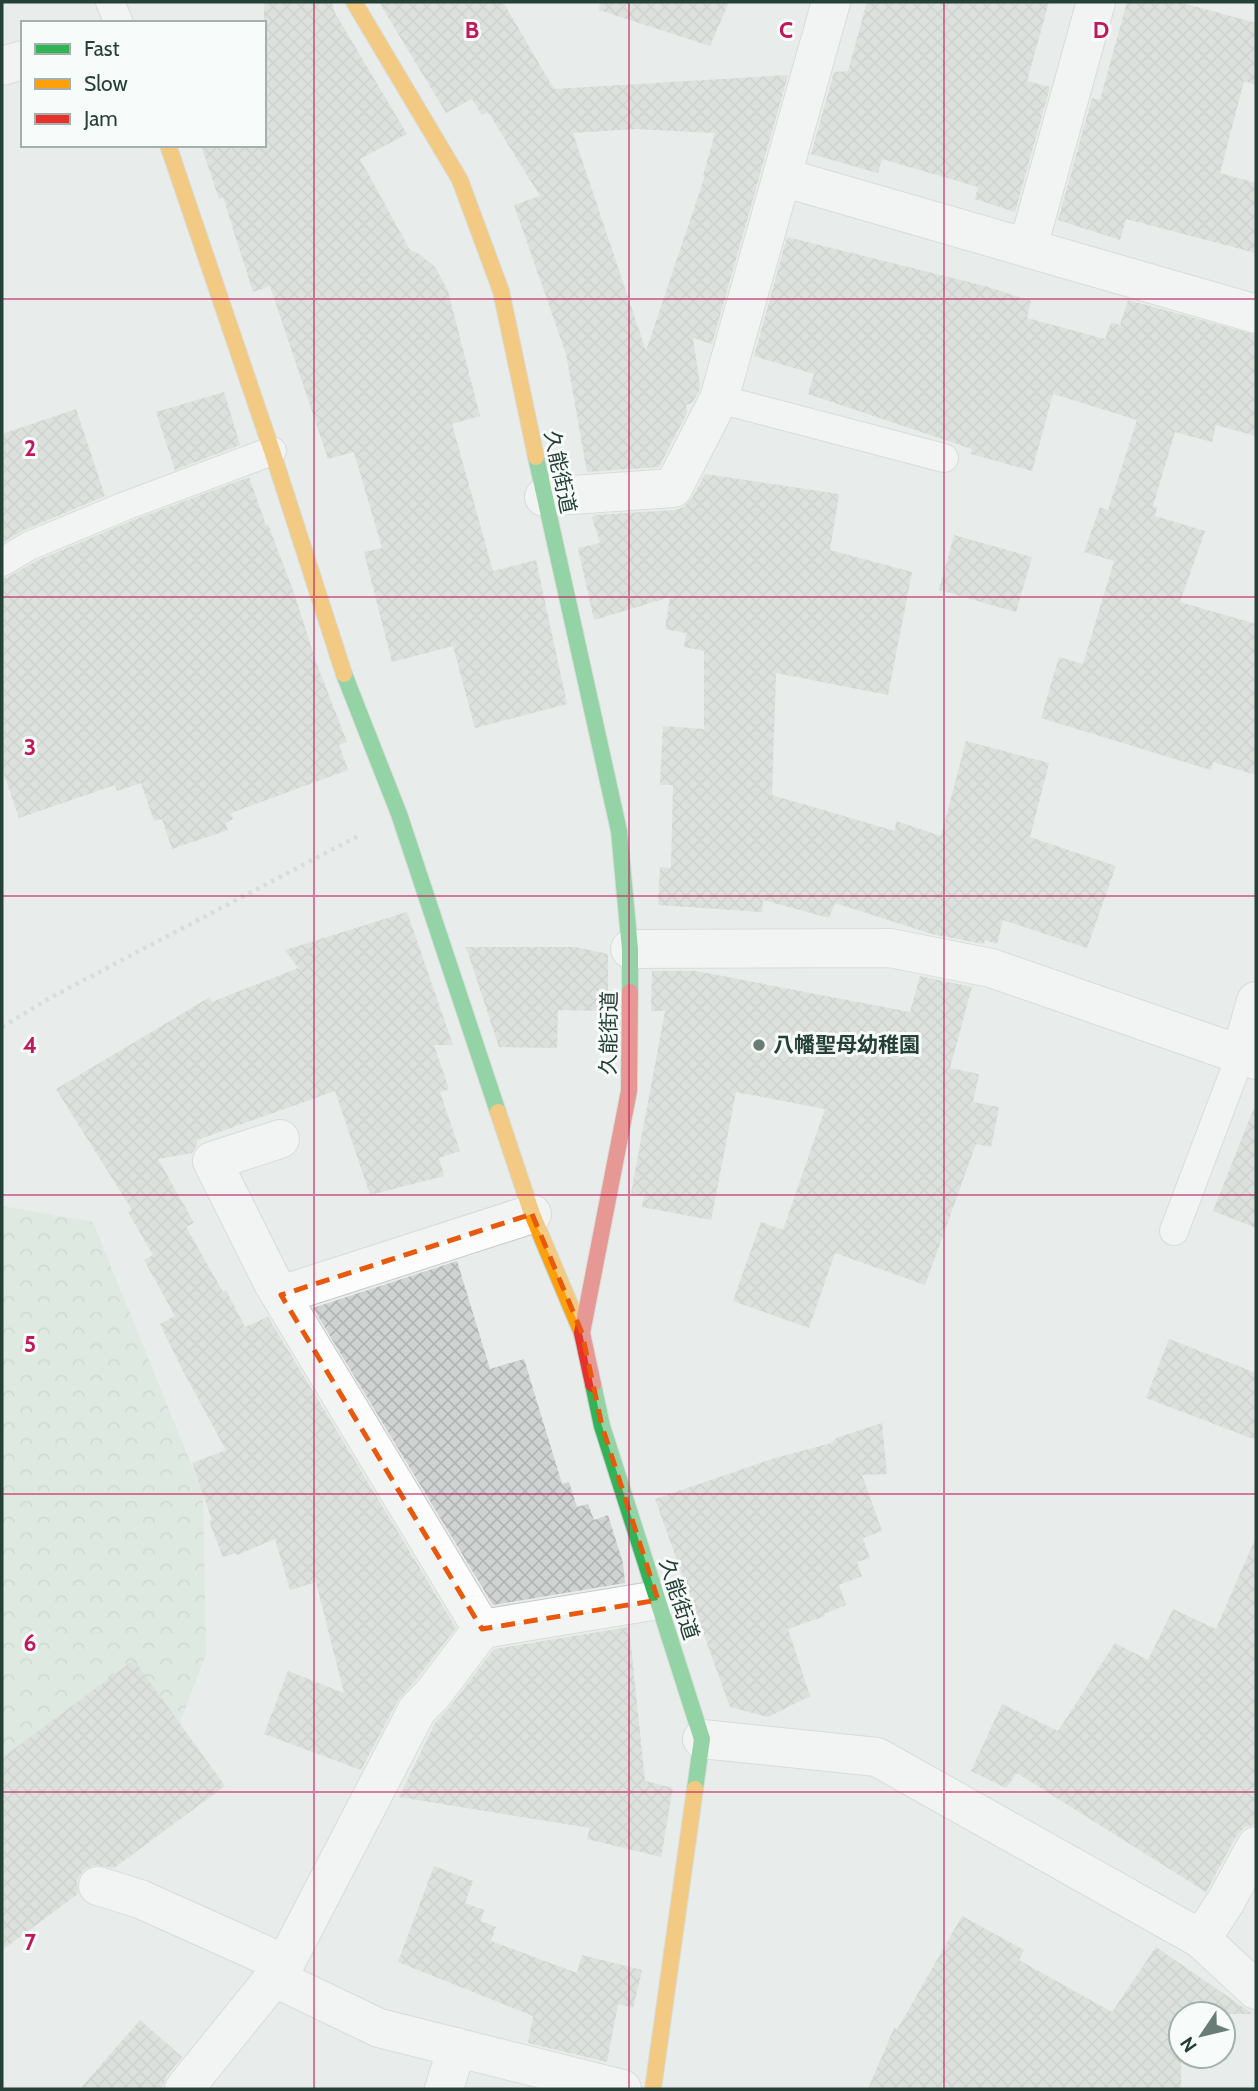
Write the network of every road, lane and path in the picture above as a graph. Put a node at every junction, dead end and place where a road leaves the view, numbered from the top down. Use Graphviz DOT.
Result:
graph roads {
  1 [pos="110,2"];
  2 [pos="354,2"];
  3 [pos="831,2"];
  4 [pos="1096,2"];
  5 [pos="118,21"];
  6 [pos="21,61"];
  7 [pos="2,66"];
  8 [pos="169,147"];
  9 [pos="782,177"];
  10 [pos="1028,247"];
  11 [pos="1256,314"];
  12 [pos="719,399"];
  13 [pos="272,451"];
  14 [pos="944,458"];
  15 [pos="544,498"];
  16 [pos="2,562"];
  17 [pos="398,814"];
  18 [pos="630,949"];
  19 [pos="1256,1000"];
  20 [pos="2,1027"];
  21 [pos="1249,1057"];
  22 [pos="280,1139"];
  23 [pos="532,1214"];
  24 [pos="1174,1231"];
  25 [pos="281,1295"];
  26 [pos="582,1332"];
  27 [pos="657,1600"];
  28 [pos="482,1629"];
  29 [pos="702,1739"];
  30 [pos="1256,1846"];
  31 [pos="98,1886"];
  32 [pos="1201,1939"];
  33 [pos="280,1971"];
  34 [pos="1256,1990"];
  35 [pos="457,2047"];
  36 [pos="184,2089"];
  37 [pos="444,2089"];
  38 [pos="622,2089"];
  39 [pos="653,2089"];
  1 -- 5 [label="lane"];
  2 -- 15 [label="main road, 久能街道"];
  3 -- 9 [label="street"];
  4 -- 10 [label="street"];
  6 -- 7 [label="street"];
  8 -- 13 [label="main road"];
  9 -- 10 [label="street"];
  9 -- 12 [label="street"];
  10 -- 11 [label="street"];
  12 -- 14 [label="lane"];
  12 -- 15 [label="street"];
  13 -- 16 [label="lane"];
  13 -- 17 [label="main road"];
  15 -- 18 [label="main road, 久能街道"];
  17 -- 20 [label="path"];
  17 -- 23 [label="main road"];
  18 -- 21 [label="street"];
  18 -- 26 [label="main road, 久能街道"];
  19 -- 21 [label="street"];
  21 -- 24 [label="lane"];
  22 -- 25 [label="street"];
  23 -- 25 [label="street"];
  23 -- 26 [label="main road"];
  25 -- 28 [label="street"];
  26 -- 27 [label="main road, 久能街道"];
  27 -- 28 [label="street"];
  27 -- 29 [label="main road, 久能街道"];
  28 -- 33 [label="street"];
  29 -- 32 [label="street"];
  29 -- 39 [label="main road, 久能街道"];
  30 -- 32 [label="street"];
  31 -- 33 [label="street"];
  32 -- 34 [label="street"];
  33 -- 35 [label="street"];
  33 -- 36 [label="street"];
  35 -- 37 [label="street"];
  35 -- 38 [label="street"];
}
